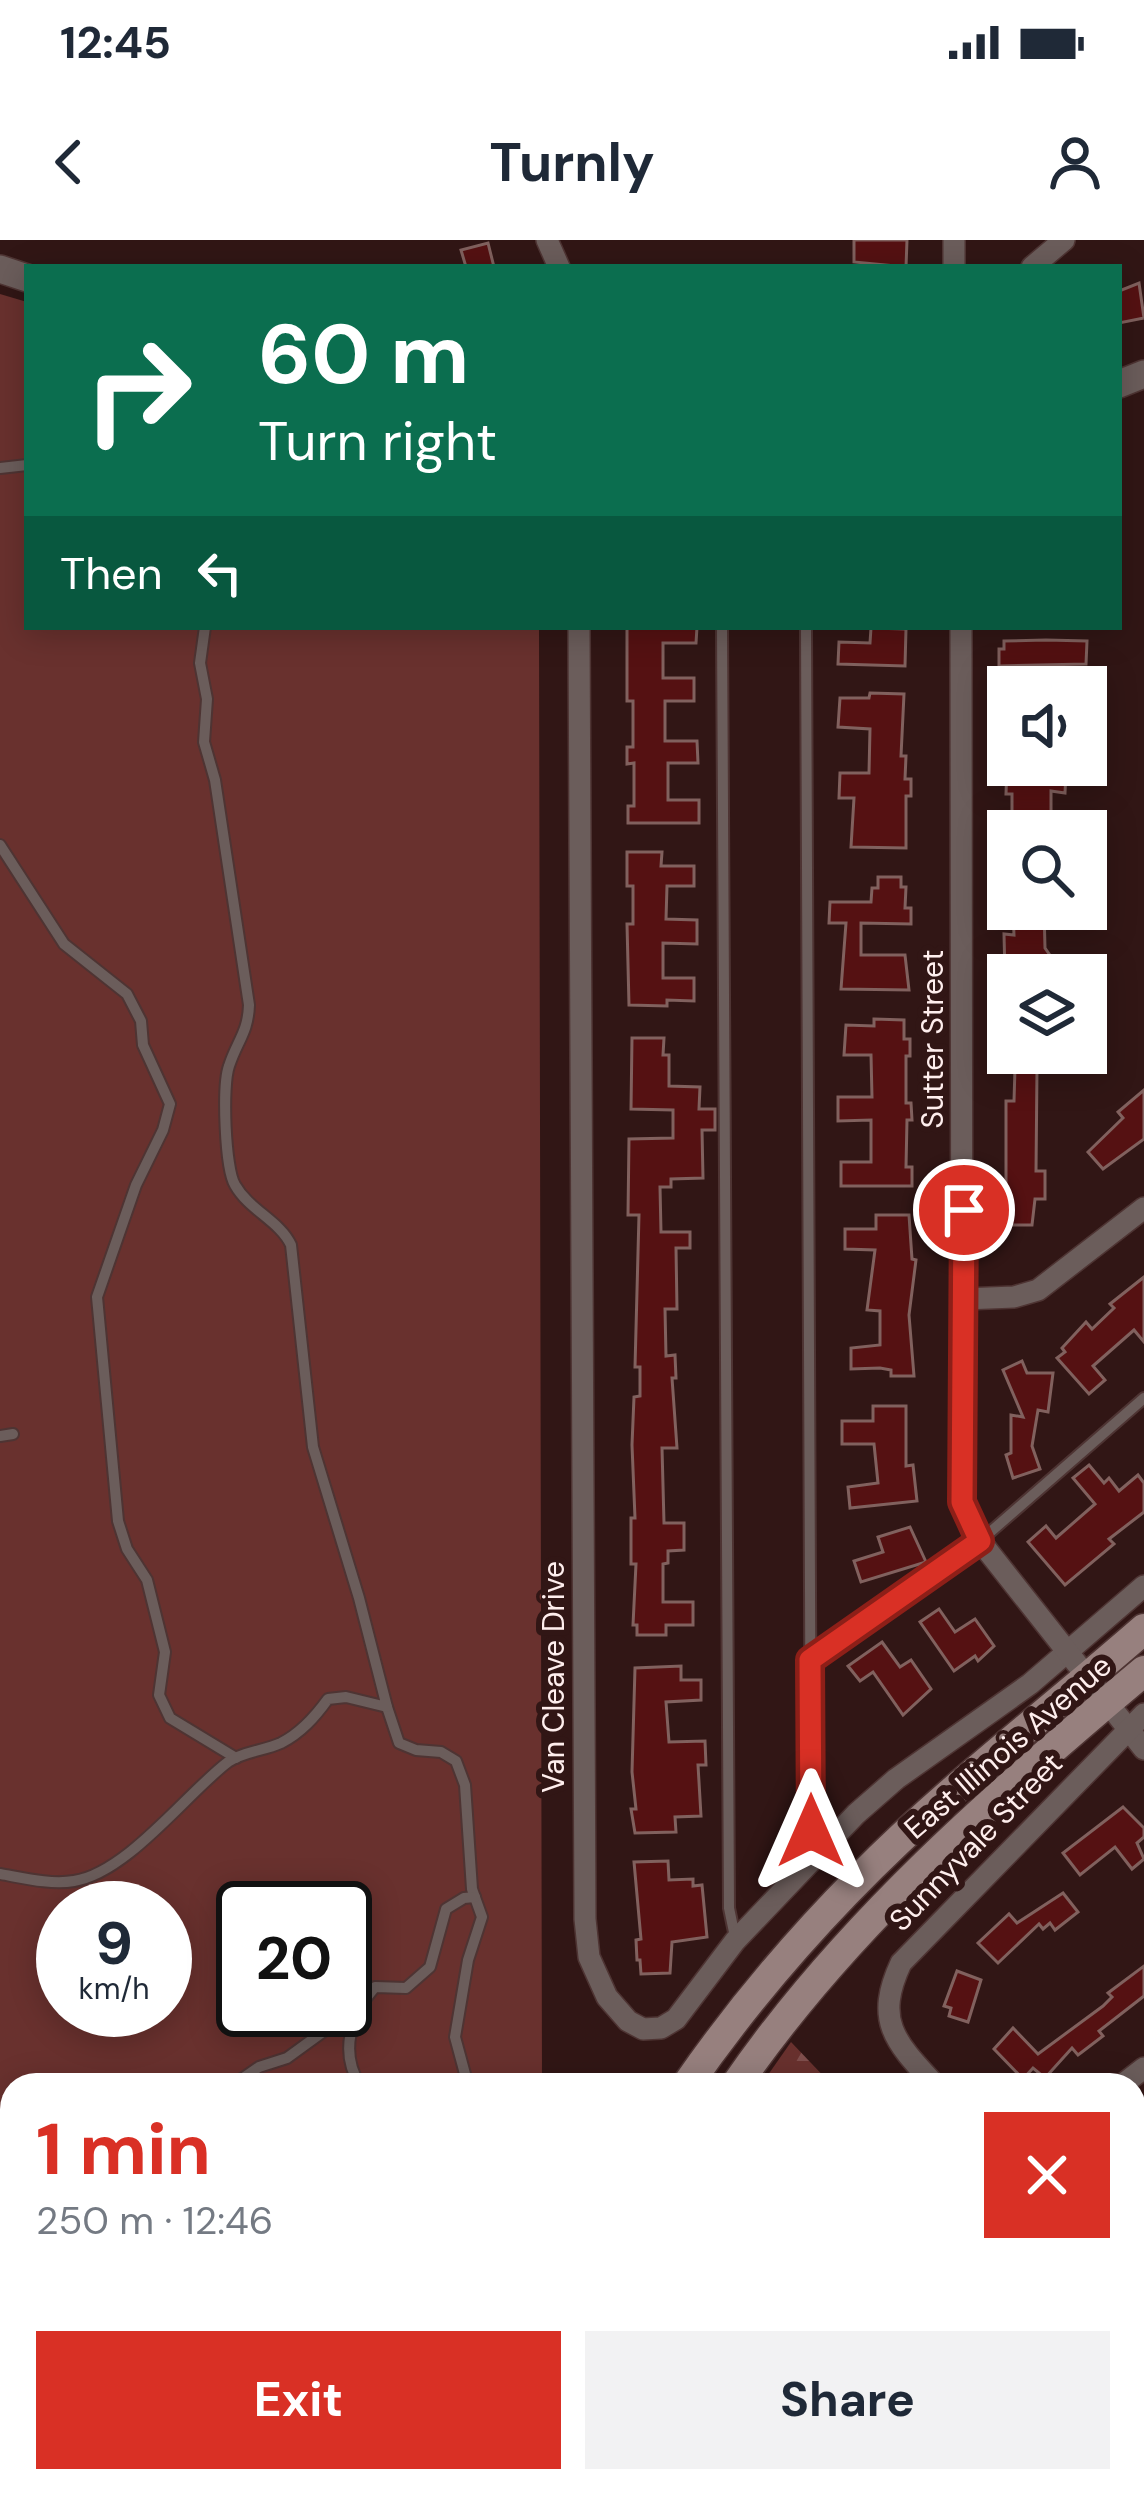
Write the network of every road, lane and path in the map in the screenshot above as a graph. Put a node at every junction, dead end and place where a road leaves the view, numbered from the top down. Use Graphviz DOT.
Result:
graph roads {
  1 [pos="1064,240"];
  2 [pos="1036,264"];
  3 [pos="205,630"];
  4 [pos="579,630"];
  5 [pos="722,630"];
  6 [pos="806,630"];
  7 [pos="961,630"];
  8 [pos="0,845"];
  9 [pos="1144,1208"];
  10 [pos="964,1299"];
  11 [pos="1144,1398"];
  12 [pos="980,1541"];
  13 [pos="1144,1586"];
  14 [pos="1144,1629"];
  15 [pos="1065,1653"];
  16 [pos="810,1660"];
  17 [pos="1144,1671"];
  18 [pos="1096,1691"];
  19 [pos="387,1707"];
  20 [pos="1135,1722"];
  21 [pos="1144,1749"];
  22 [pos="236,1758"];
  23 [pos="821,1848"];
  24 [pos="0,1874"];
  25 [pos="475,1897"];
  26 [pos="735,1941"];
  27 [pos="372,1990"];
  28 [pos="319,2037"];
  29 [pos="349,2037"];
  30 [pos="251,2073"];
  31 [pos="352,2073"];
  32 [pos="465,2073"];
  33 [pos="696,2073"];
  34 [pos="745,2073"];
  35 [pos="923,2073"];
  1 -- 2 [label="street"];
  3 -- 19 [label="lane"];
  4 -- 26 [label="street, Van Cleave Drive"];
  5 -- 26 [label="lane"];
  6 -- 16 [label="lane"];
  7 -- 10 [label="street, Sutter Street"];
  8 -- 22 [label="lane"];
  9 -- 10 [label="street"];
  10 -- 12 [label="street, Sutter Street"];
  11 -- 12 [label="lane"];
  12 -- 15 [label="street, Sutter Street"];
  12 -- 16 [label="lane"];
  13 -- 15 [label="street, Van Cleave Drive"];
  14 -- 18 [label="main road, East Illinois Avenue"];
  15 -- 18 [label="street, Sutter Street"];
  15 -- 23 [label="street, Van Cleave Drive"];
  16 -- 23 [label="lane"];
  17 -- 18 [label="main road, East Illinois Avenue"];
  18 -- 20 [label="street, Sutter Street"];
  18 -- 33 [label="main road, East Illinois Avenue"];
  18 -- 34 [label="main road, East Illinois Avenue"];
  19 -- 22 [label="lane"];
  19 -- 25 [label="lane"];
  20 -- 21 [label="street, Sutter Street"];
  20 -- 35 [label="street, Sunnyvale Street"];
  22 -- 24 [label="lane"];
  23 -- 26 [label="street, Van Cleave Drive"];
  25 -- 27 [label="lane"];
  25 -- 32 [label="lane"];
  28 -- 30 [label="lane"];
  29 -- 31 [label="lane"];
}
